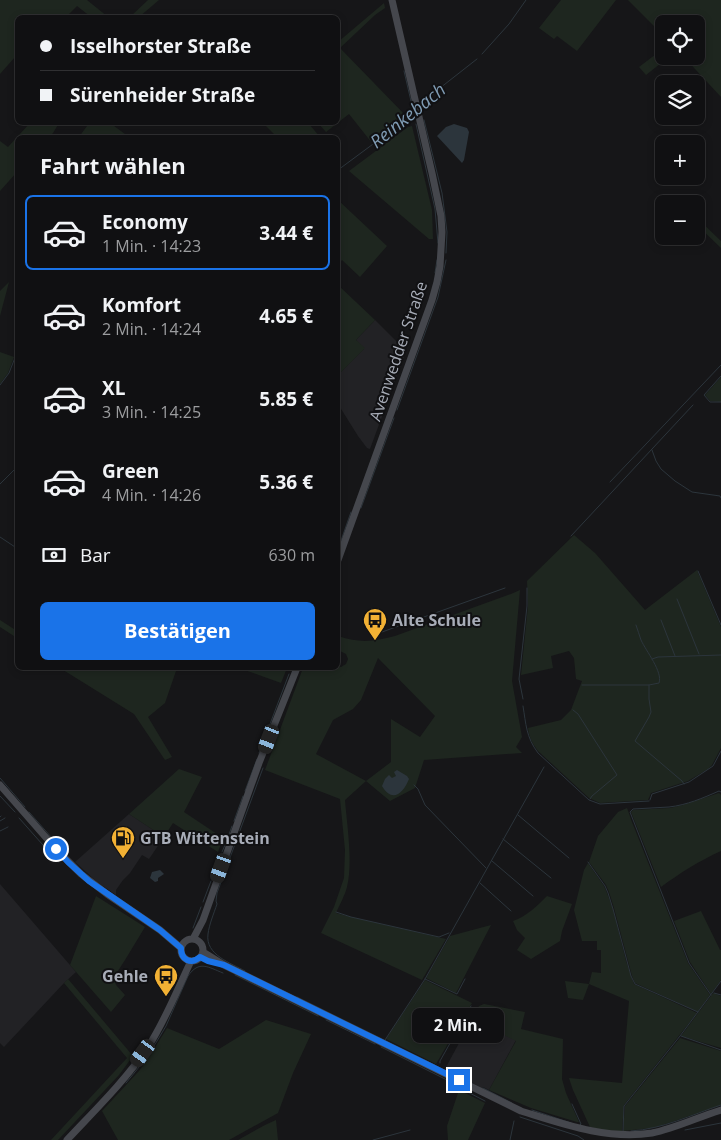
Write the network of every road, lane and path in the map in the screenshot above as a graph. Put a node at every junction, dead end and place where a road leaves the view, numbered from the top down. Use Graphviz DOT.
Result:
graph roads {
  1 [pos="392,0"];
  2 [pos="340,554"];
  3 [pos="296,670"];
  4 [pos="0,785"];
  5 [pos="196,940"];
  6 [pos="183,945"];
  7 [pos="202,955"];
  8 [pos="188,960"];
  9 [pos="721,1110"];
  10 [pos="67,1140"];
  1 -- 2 [label="main road, Avenwedder Straße"];
  3 -- 5 [label="main road"];
  4 -- 6 [label="main road"];
  5 -- 6 [label="main road"];
  5 -- 7 [label="main road"];
  6 -- 8 [label="main road"];
  7 -- 8 [label="main road"];
  7 -- 9 [label="main road"];
  8 -- 10 [label="main road"];
}
